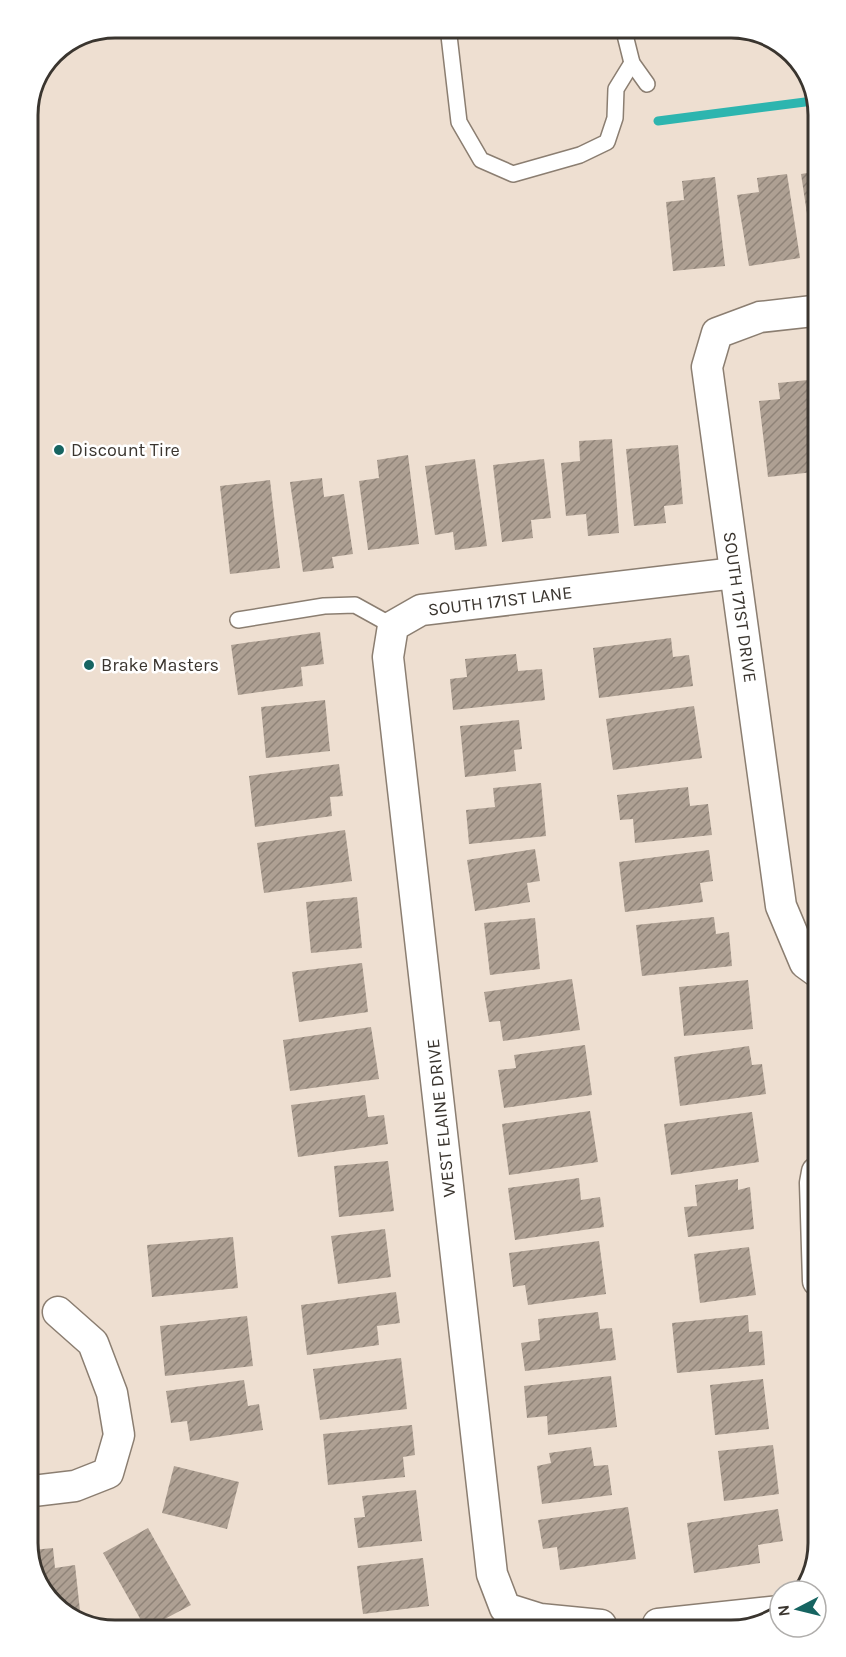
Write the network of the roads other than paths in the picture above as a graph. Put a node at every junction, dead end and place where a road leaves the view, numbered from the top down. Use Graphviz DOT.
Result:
graph roads {
  1 [pos="449,38"];
  2 [pos="626,38"];
  3 [pos="632,63"];
  4 [pos="647,84"];
  5 [pos="808,312"];
  6 [pos="735,573"];
  7 [pos="238,620"];
  8 [pos="393,626"];
  9 [pos="808,965"];
  10 [pos="58,1312"];
  11 [pos="38,1490"];
  12 [pos="763,1613"];
  13 [pos="547,1620"];
  14 [pos="696,1620"];
  1 -- 3 [label="lane"];
  2 -- 3 [label="lane"];
  3 -- 4 [label="lane"];
  5 -- 6 [label="street, SOUTH 171ST DRIVE"];
  6 -- 8 [label="street, SOUTH 171ST LANE"];
  6 -- 9 [label="street, SOUTH 171ST DRIVE"];
  7 -- 8 [label="lane"];
  8 -- 13 [label="street, WEST ELAINE DRIVE"];
  10 -- 11 [label="street"];
  12 -- 14 [label="street"];
}
